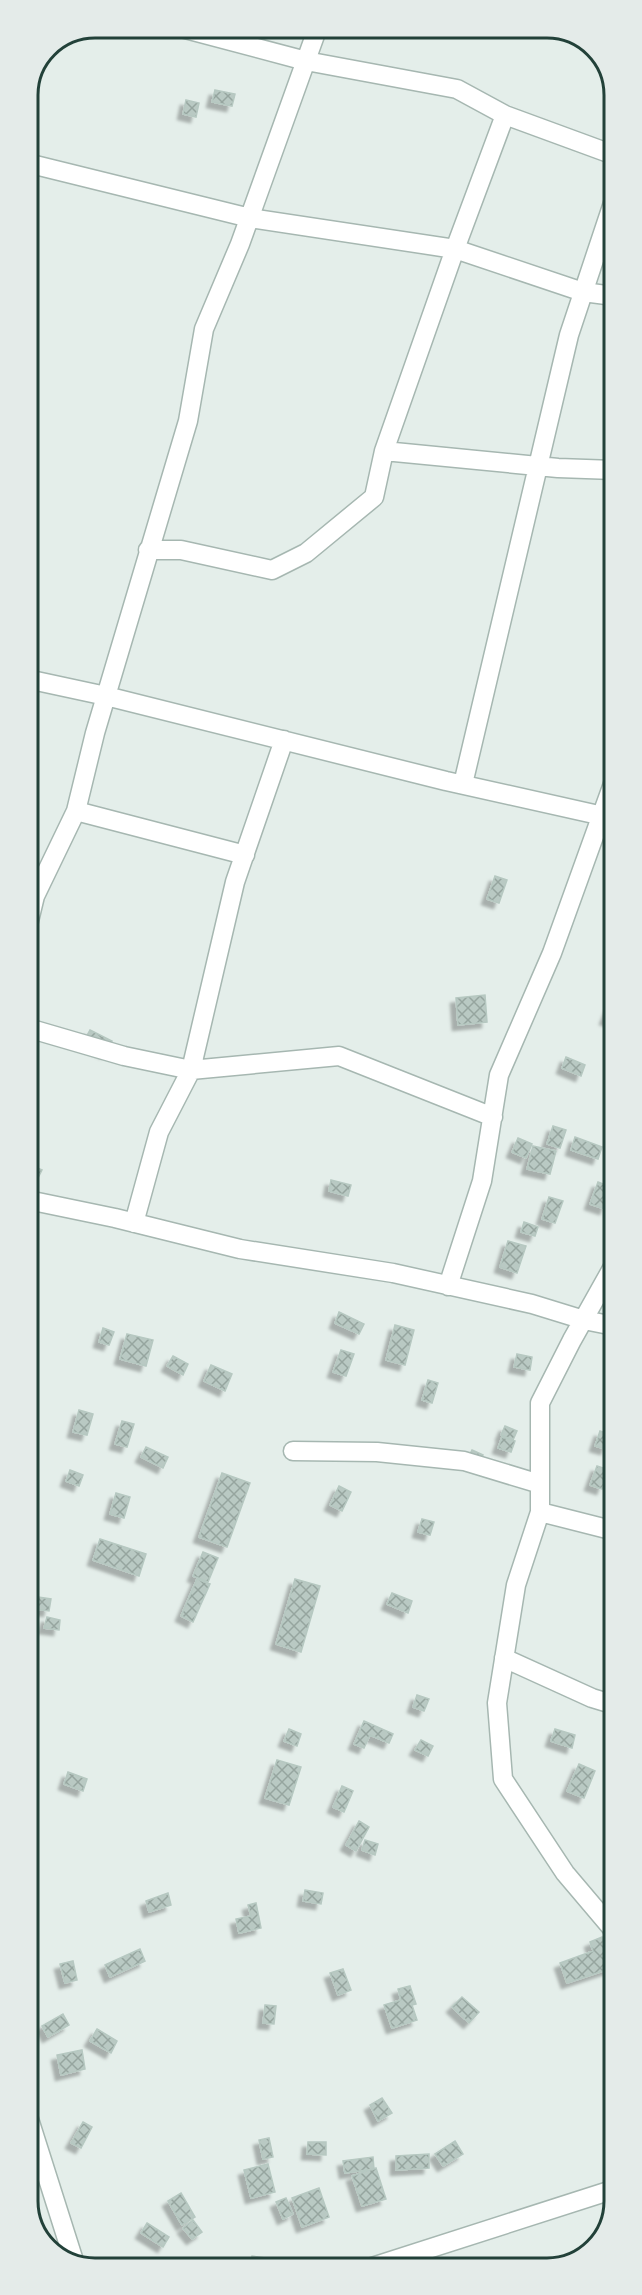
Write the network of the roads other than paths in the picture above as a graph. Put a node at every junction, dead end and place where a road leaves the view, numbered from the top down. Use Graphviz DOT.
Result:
graph roads {
  1 [pos="221,38"];
  2 [pos="314,38"];
  3 [pos="306,60"];
  4 [pos="505,115"];
  5 [pos="604,151"];
  6 [pos="38,166"];
  7 [pos="250,218"];
  8 [pos="604,230"];
  9 [pos="455,249"];
  10 [pos="583,292"];
  11 [pos="604,295"];
  12 [pos="384,451"];
  13 [pos="537,466"];
  14 [pos="604,469"];
  15 [pos="148,550"];
  16 [pos="38,681"];
  17 [pos="106,696"];
  18 [pos="284,740"];
  19 [pos="463,784"];
  20 [pos="76,811"];
  21 [pos="604,817"];
  22 [pos="604,830"];
  23 [pos="245,855"];
  24 [pos="38,890"];
  25 [pos="38,1031"];
  26 [pos="192,1070"];
  27 [pos="493,1117"];
  28 [pos="38,1202"];
  29 [pos="134,1223"];
  30 [pos="604,1283"];
  31 [pos="448,1286"];
  32 [pos="584,1320"];
  33 [pos="604,1324"];
  34 [pos="293,1451"];
  35 [pos="540,1484"];
  36 [pos="540,1512"];
  37 [pos="604,1528"];
  38 [pos="504,1658"];
  39 [pos="604,1702"];
  40 [pos="604,1919"];
  41 [pos="38,2148"];
  42 [pos="604,2192"];
  43 [pos="71,2252"];
  44 [pos="401,2258"];
  1 -- 3 [label="street"];
  2 -- 3 [label="street"];
  3 -- 4 [label="street"];
  3 -- 7 [label="street"];
  4 -- 5 [label="street"];
  4 -- 9 [label="street"];
  6 -- 7 [label="street"];
  7 -- 9 [label="street"];
  7 -- 15 [label="street"];
  8 -- 10 [label="street"];
  9 -- 10 [label="street"];
  9 -- 12 [label="street"];
  10 -- 11 [label="street"];
  10 -- 13 [label="street"];
  12 -- 13 [label="street"];
  12 -- 15 [label="street"];
  13 -- 14 [label="street"];
  13 -- 19 [label="street"];
  15 -- 17 [label="street"];
  16 -- 17 [label="street"];
  17 -- 18 [label="street"];
  17 -- 20 [label="street"];
  18 -- 19 [label="street"];
  18 -- 23 [label="street"];
  19 -- 21 [label="street"];
  20 -- 23 [label="street"];
  20 -- 24 [label="street"];
  22 -- 27 [label="street"];
  23 -- 26 [label="street"];
  25 -- 26 [label="street"];
  26 -- 27 [label="street"];
  26 -- 29 [label="street"];
  27 -- 31 [label="street"];
  28 -- 29 [label="street"];
  29 -- 31 [label="street"];
  30 -- 32 [label="street"];
  31 -- 32 [label="street"];
  32 -- 33 [label="street"];
  32 -- 35 [label="street"];
  34 -- 35 [label="street"];
  35 -- 36 [label="street"];
  36 -- 37 [label="street"];
  36 -- 38 [label="street"];
  38 -- 39 [label="street"];
  38 -- 40 [label="street"];
  41 -- 43 [label="street"];
  42 -- 44 [label="street"];
}
